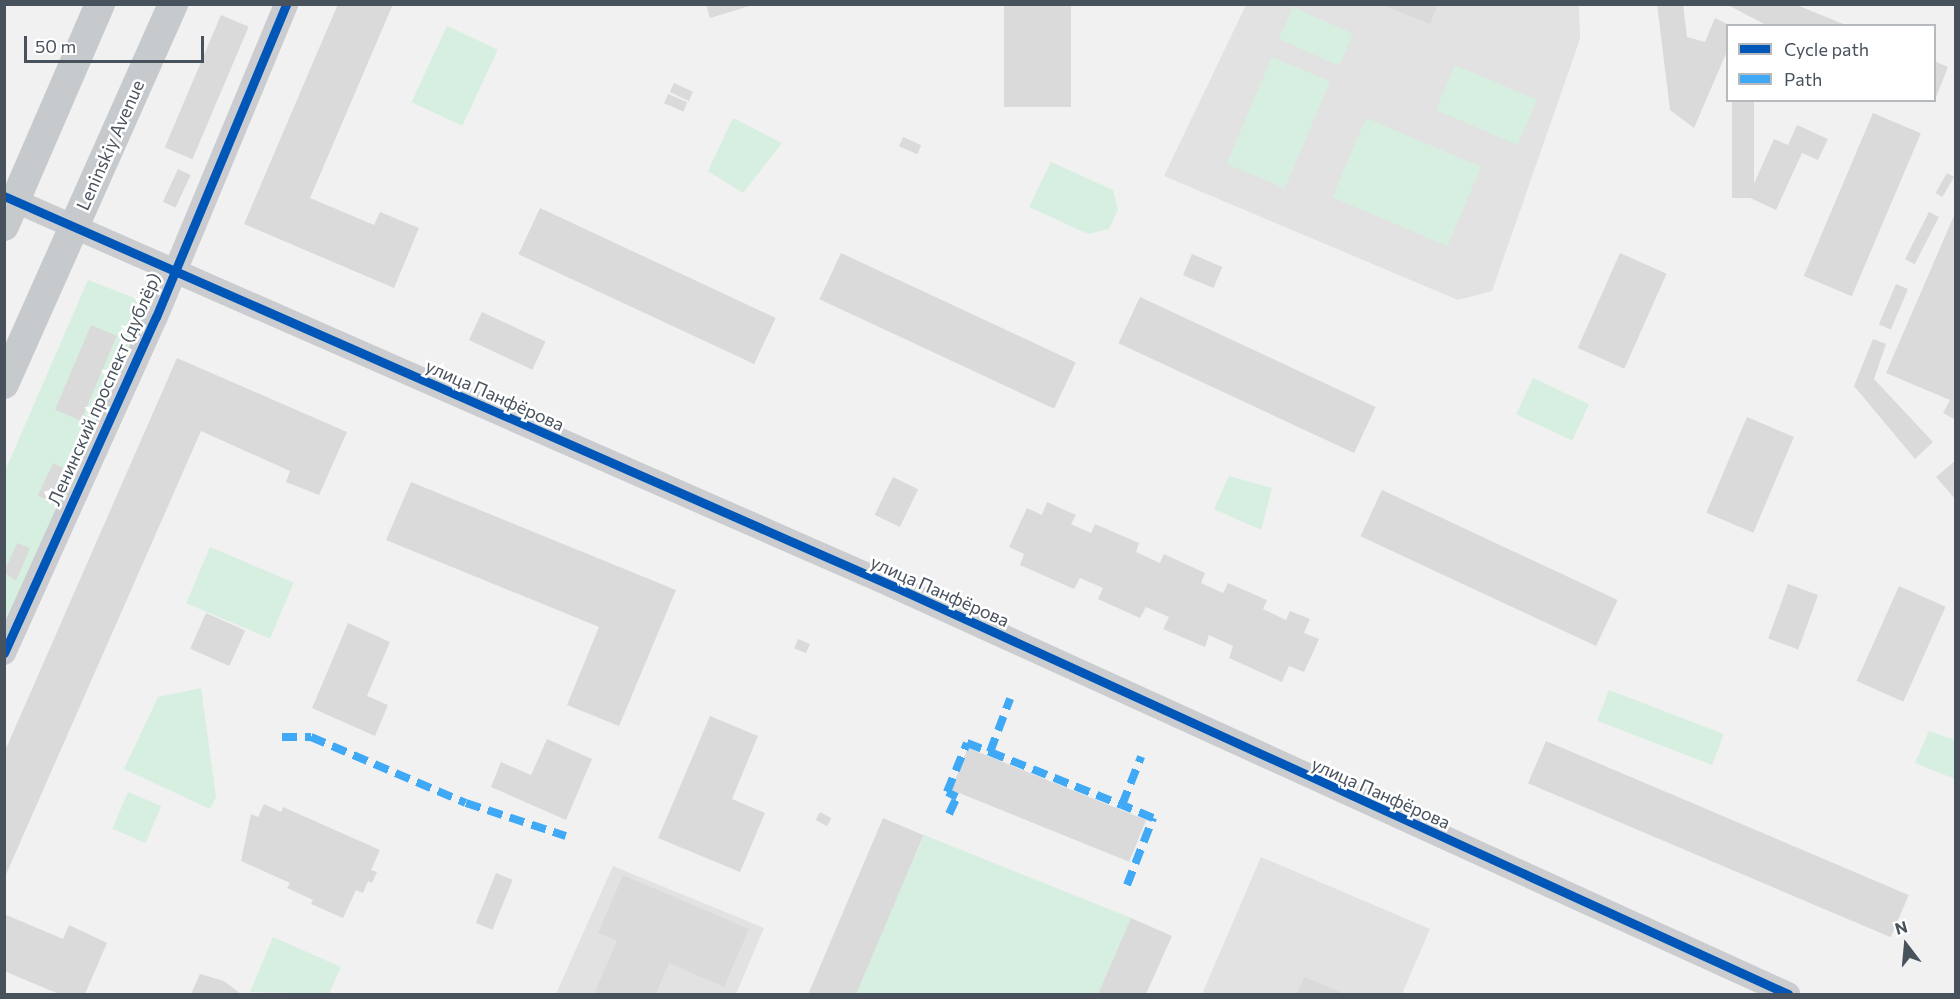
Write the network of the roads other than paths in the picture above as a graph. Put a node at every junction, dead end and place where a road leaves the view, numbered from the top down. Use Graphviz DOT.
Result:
graph roads {
  1 [pos="100,4"];
  2 [pos="173,4"];
  3 [pos="286,4"];
  4 [pos="8,208"];
  5 [pos="74,227"];
  6 [pos="175,272"];
  7 [pos="4,384"];
  8 [pos="4,653"];
  9 [pos="1788,994"];
  1 -- 4 [label="main road"];
  2 -- 5 [label="main road, Leninskiy Avenue"];
  3 -- 6 [label="street, Ленинский проспект (дублёр)"];
  4 -- 5 [label="street, улица Панфёрова"];
  5 -- 6 [label="street, улица Панфёрова"];
  5 -- 7 [label="main road, Leninskiy Avenue"];
  6 -- 8 [label="street, Ленинский проспект (дублёр)"];
  6 -- 9 [label="street, улица Панфёрова"];
}
